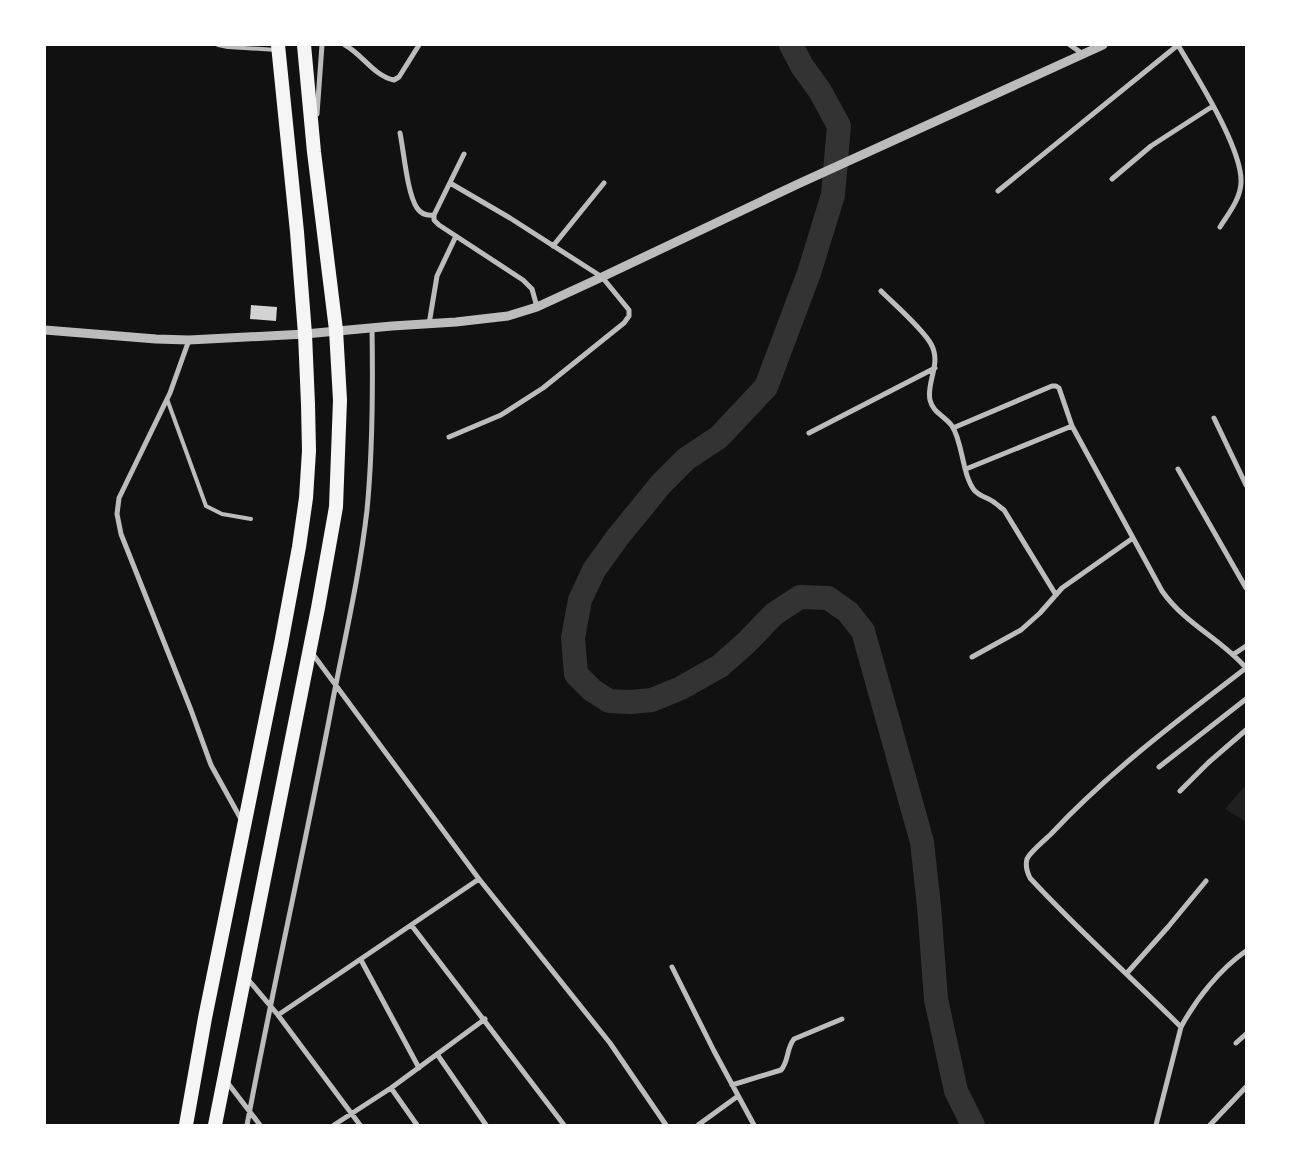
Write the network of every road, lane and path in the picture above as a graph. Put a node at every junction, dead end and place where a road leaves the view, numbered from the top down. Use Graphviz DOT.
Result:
graph roads {
  1 [pos="218,45"];
  2 [pos="304,45"];
  3 [pos="322,45"];
  4 [pos="345,45"];
  5 [pos="419,45"];
  6 [pos="1070,45"];
  7 [pos="1103,45"];
  8 [pos="1178,45"];
  9 [pos="279,48"];
  10 [pos="1083,54"];
  11 [pos="1213,106"];
  12 [pos="400,133"];
  13 [pos="314,152"];
  14 [pos="464,154"];
  15 [pos="1112,179"];
  16 [pos="450,183"];
  17 [pos="604,183"];
  18 [pos="998,191"];
  19 [pos="434,215"];
  20 [pos="1220,227"];
  21 [pos="456,236"];
  22 [pos="553,246"];
  23 [pos="602,277"];
  24 [pos="881,291"];
  25 [pos="537,307"];
  26 [pos="429,324"];
  27 [pos="372,327"];
  28 [pos="45,330"];
  29 [pos="336,330"];
  30 [pos="305,334"];
  31 [pos="189,340"];
  32 [pos="935,368"];
  33 [pos="167,399"];
  34 [pos="1214,418"];
  35 [pos="1072,426"];
  36 [pos="953,428"];
  37 [pos="809,433"];
  38 [pos="449,437"];
  39 [pos="966,469"];
  40 [pos="1178,469"];
  41 [pos="1246,485"];
  42 [pos="251,519"];
  43 [pos="1133,538"];
  44 [pos="1246,588"];
  45 [pos="1056,595"];
  46 [pos="1246,646"];
  47 [pos="310,650"];
  48 [pos="1234,654"];
  49 [pos="972,657"];
  50 [pos="1246,668"];
  51 [pos="336,685"];
  52 [pos="1246,699"];
  53 [pos="1246,730"];
  54 [pos="1159,767"];
  55 [pos="1180,791"];
  56 [pos="244,823"];
  57 [pos="479,879"];
  58 [pos="1206,881"];
  59 [pos="412,926"];
  60 [pos="1244,952"];
  61 [pos="1246,959"];
  62 [pos="362,960"];
  63 [pos="672,967"];
  64 [pos="1127,973"];
  65 [pos="245,976"];
  66 [pos="270,1006"];
  67 [pos="278,1015"];
  68 [pos="485,1019"];
  69 [pos="842,1019"];
  70 [pos="1181,1027"];
  71 [pos="1246,1034"];
  72 [pos="1236,1043"];
  73 [pos="437,1054"];
  74 [pos="419,1068"];
  75 [pos="224,1078"];
  76 [pos="732,1085"];
  77 [pos="391,1088"];
  78 [pos="1246,1088"];
  79 [pos="738,1096"];
  80 [pos="250,1111"];
  81 [pos="351,1113"];
  82 [pos="186,1125"];
  83 [pos="215,1125"];
  84 [pos="247,1125"];
  85 [pos="260,1125"];
  86 [pos="334,1125"];
  87 [pos="360,1125"];
  88 [pos="417,1125"];
  89 [pos="486,1125"];
  90 [pos="564,1125"];
  91 [pos="666,1125"];
  92 [pos="698,1125"];
  93 [pos="754,1125"];
  94 [pos="1156,1125"];
  95 [pos="1210,1125"];
  1 -- 9 [label="lane"];
  2 -- 13 [label="highway"];
  3 -- 13 [label="street"];
  4 -- 5 [label="street"];
  6 -- 10 [label="street"];
  7 -- 10 [label="street"];
  8 -- 11 [label="street"];
  8 -- 18 [label="street"];
  9 -- 30 [label="highway"];
  10 -- 23 [label="street"];
  11 -- 15 [label="street"];
  11 -- 20 [label="street"];
  12 -- 19 [label="street"];
  13 -- 29 [label="highway"];
  14 -- 16 [label="street"];
  16 -- 19 [label="street"];
  16 -- 22 [label="street"];
  17 -- 22 [label="street"];
  19 -- 21 [label="street"];
  21 -- 25 [label="street"];
  21 -- 26 [label="street"];
  22 -- 23 [label="street"];
  23 -- 25 [label="street"];
  23 -- 38 [label="street"];
  24 -- 32 [label="street"];
  25 -- 26 [label="street"];
  26 -- 27 [label="street"];
  27 -- 29 [label="street"];
  27 -- 51 [label="street"];
  28 -- 31 [label="street"];
  29 -- 30 [label="street"];
  29 -- 47 [label="highway"];
  30 -- 31 [label="street"];
  30 -- 56 [label="highway"];
  31 -- 33 [label="street"];
  32 -- 36 [label="street"];
  32 -- 37 [label="street"];
  33 -- 42 [label="lane"];
  33 -- 56 [label="street"];
  34 -- 41 [label="street"];
  35 -- 36 [label="street"];
  35 -- 39 [label="street"];
  35 -- 43 [label="street"];
  36 -- 39 [label="street"];
  39 -- 45 [label="street"];
  40 -- 44 [label="street"];
  43 -- 45 [label="street"];
  43 -- 48 [label="street"];
  45 -- 49 [label="street"];
  46 -- 48 [label="street"];
  47 -- 51 [label="street"];
  47 -- 65 [label="highway"];
  48 -- 50 [label="street"];
  50 -- 64 [label="street"];
  51 -- 57 [label="street"];
  51 -- 66 [label="street"];
  52 -- 54 [label="street"];
  53 -- 55 [label="street"];
  56 -- 82 [label="highway"];
  57 -- 59 [label="street"];
  57 -- 91 [label="street"];
  58 -- 64 [label="street"];
  59 -- 62 [label="street"];
  59 -- 68 [label="street"];
  60 -- 61 [label="street"];
  60 -- 70 [label="street"];
  62 -- 67 [label="street"];
  62 -- 74 [label="street"];
  63 -- 76 [label="street"];
  64 -- 70 [label="street"];
  65 -- 66 [label="street"];
  65 -- 75 [label="highway"];
  66 -- 67 [label="street"];
  66 -- 80 [label="street"];
  67 -- 81 [label="street"];
  68 -- 73 [label="street"];
  68 -- 90 [label="street"];
  69 -- 76 [label="street"];
  70 -- 94 [label="street"];
  71 -- 72 [label="street"];
  73 -- 74 [label="street"];
  73 -- 89 [label="street"];
  74 -- 77 [label="street"];
  75 -- 80 [label="street"];
  75 -- 83 [label="highway"];
  76 -- 79 [label="street"];
  77 -- 81 [label="street"];
  77 -- 88 [label="street"];
  78 -- 95 [label="street"];
  79 -- 92 [label="street"];
  79 -- 93 [label="street"];
  80 -- 84 [label="street"];
  80 -- 85 [label="street"];
  81 -- 86 [label="street"];
  81 -- 87 [label="street"];
}
